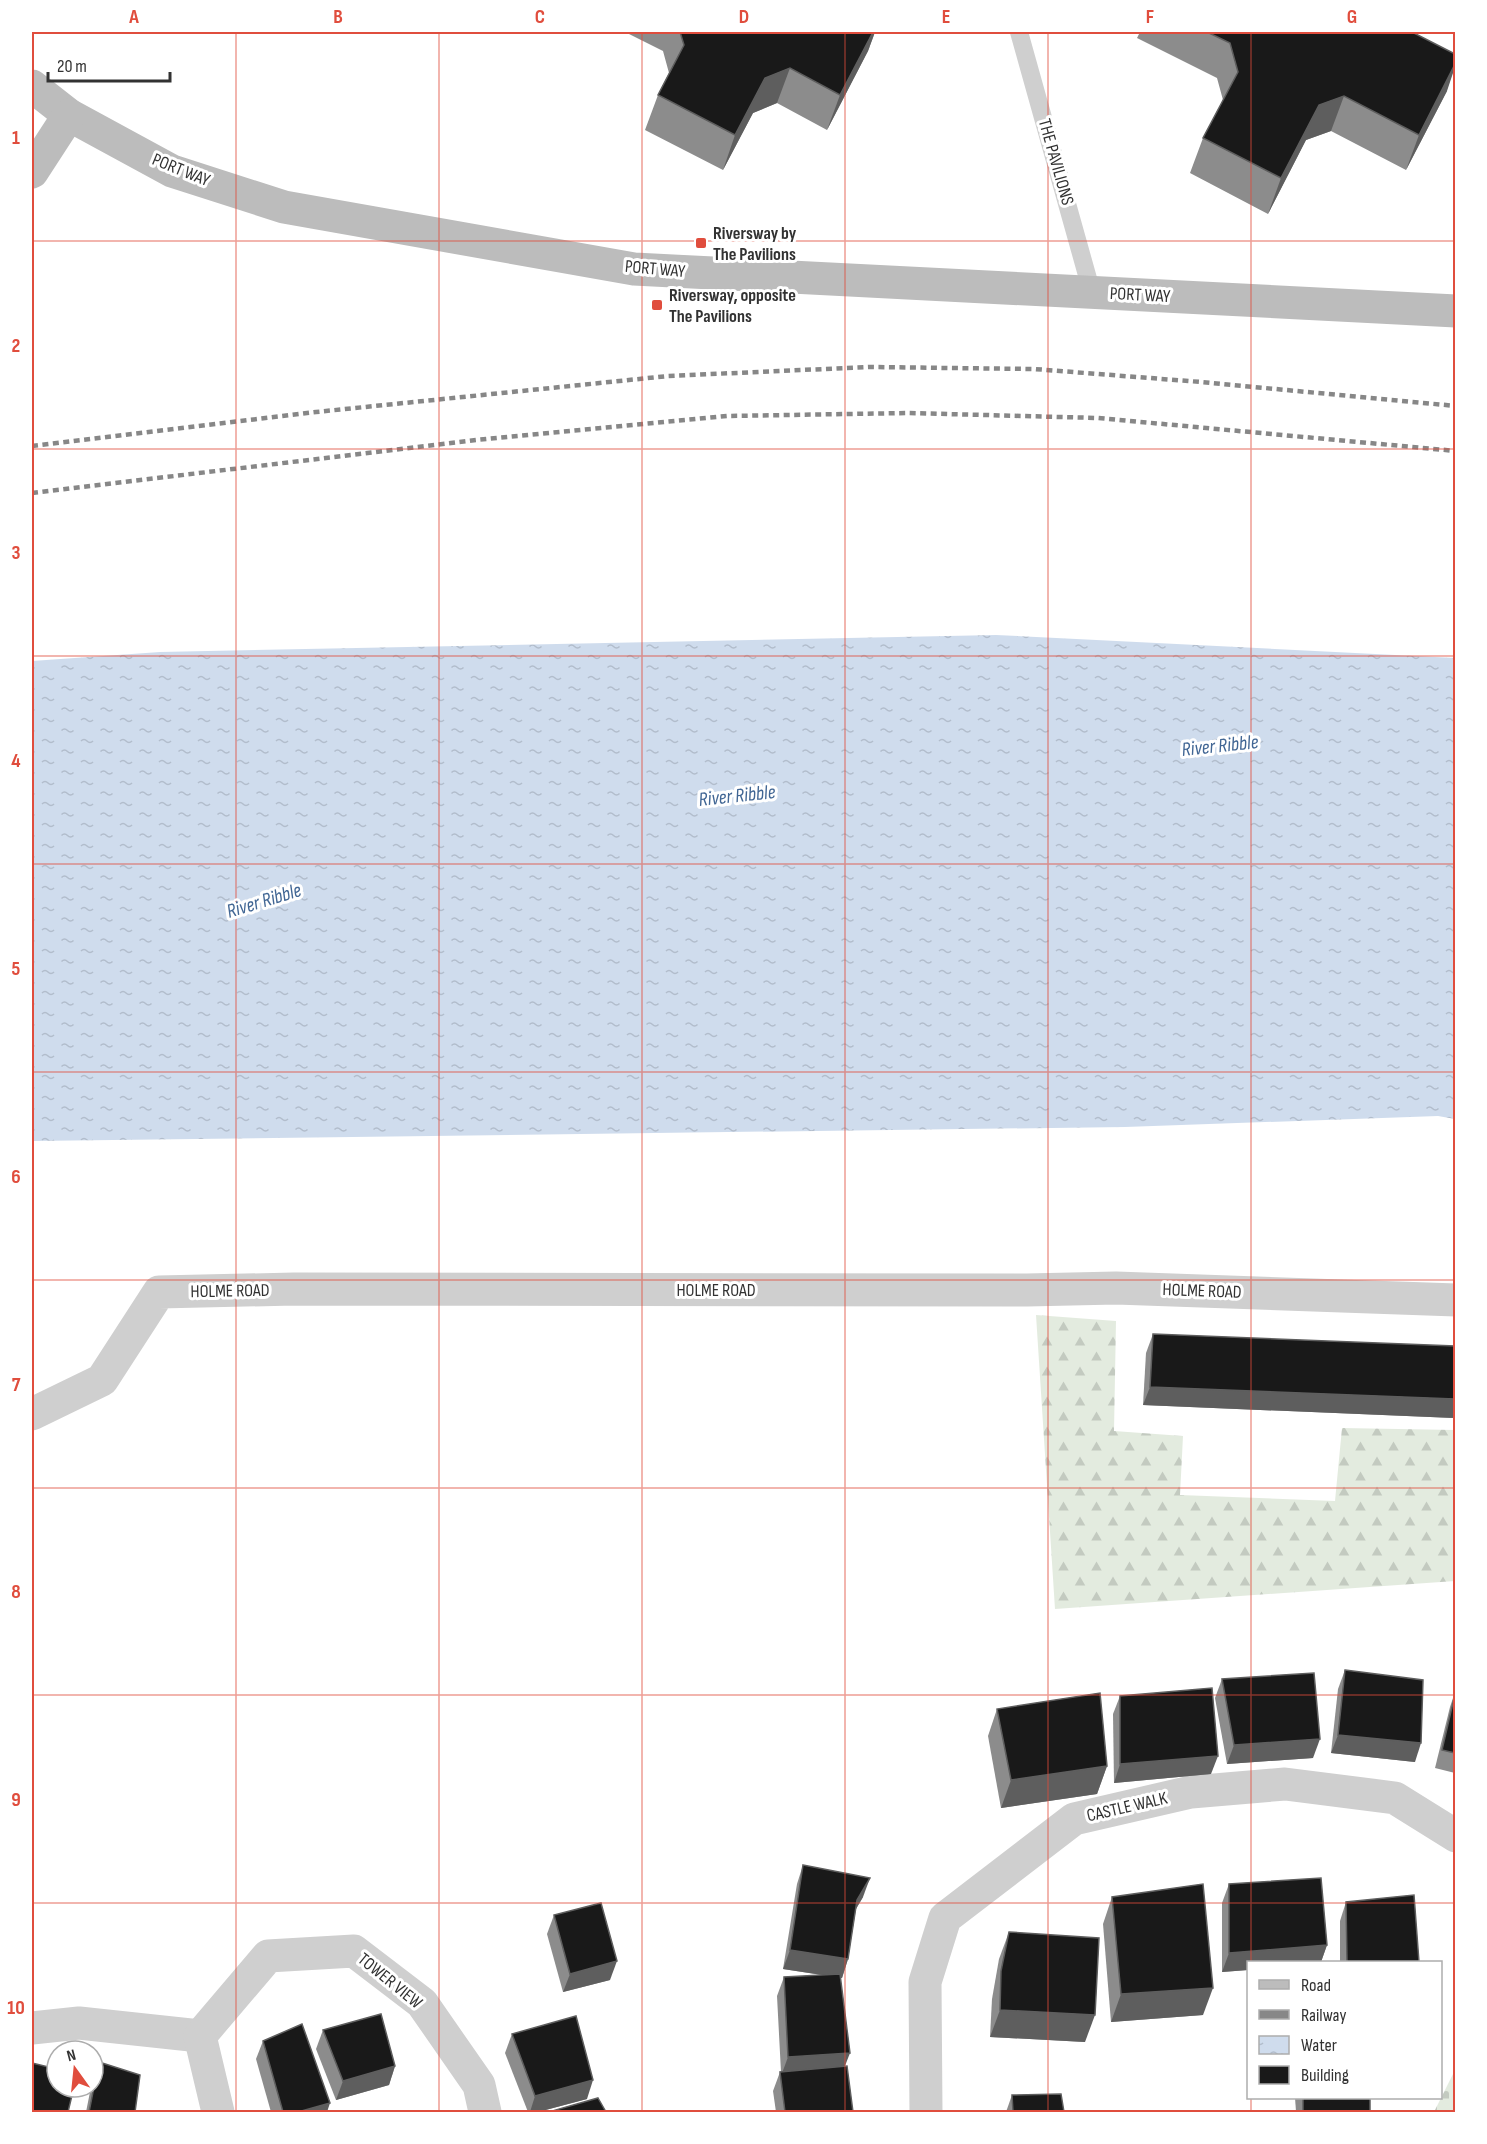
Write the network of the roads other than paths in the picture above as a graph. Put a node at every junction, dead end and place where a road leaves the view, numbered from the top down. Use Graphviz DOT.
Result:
graph roads {
  1 [pos="1019,32"];
  2 [pos="32,86"];
  3 [pos="69,115"];
  4 [pos="32,172"];
  5 [pos="1092,293"];
  6 [pos="1455,311"];
  7 [pos="1455,1300"];
  8 [pos="32,1414"];
  9 [pos="1455,1836"];
  10 [pos="32,2028"];
  11 [pos="200,2036"];
  12 [pos="218,2112"];
  13 [pos="485,2112"];
  14 [pos="926,2112"];
  1 -- 5 [label="lane, THE PAVILIONS"];
  2 -- 3 [label="street, PORT WAY"];
  3 -- 4 [label="street"];
  3 -- 5 [label="street, PORT WAY"];
  5 -- 6 [label="street, PORT WAY"];
  7 -- 8 [label="street, HOLME ROAD"];
  9 -- 14 [label="street, CASTLE WALK"];
  10 -- 11 [label="street"];
  11 -- 12 [label="street"];
  11 -- 13 [label="street, TOWER VIEW"];
}
